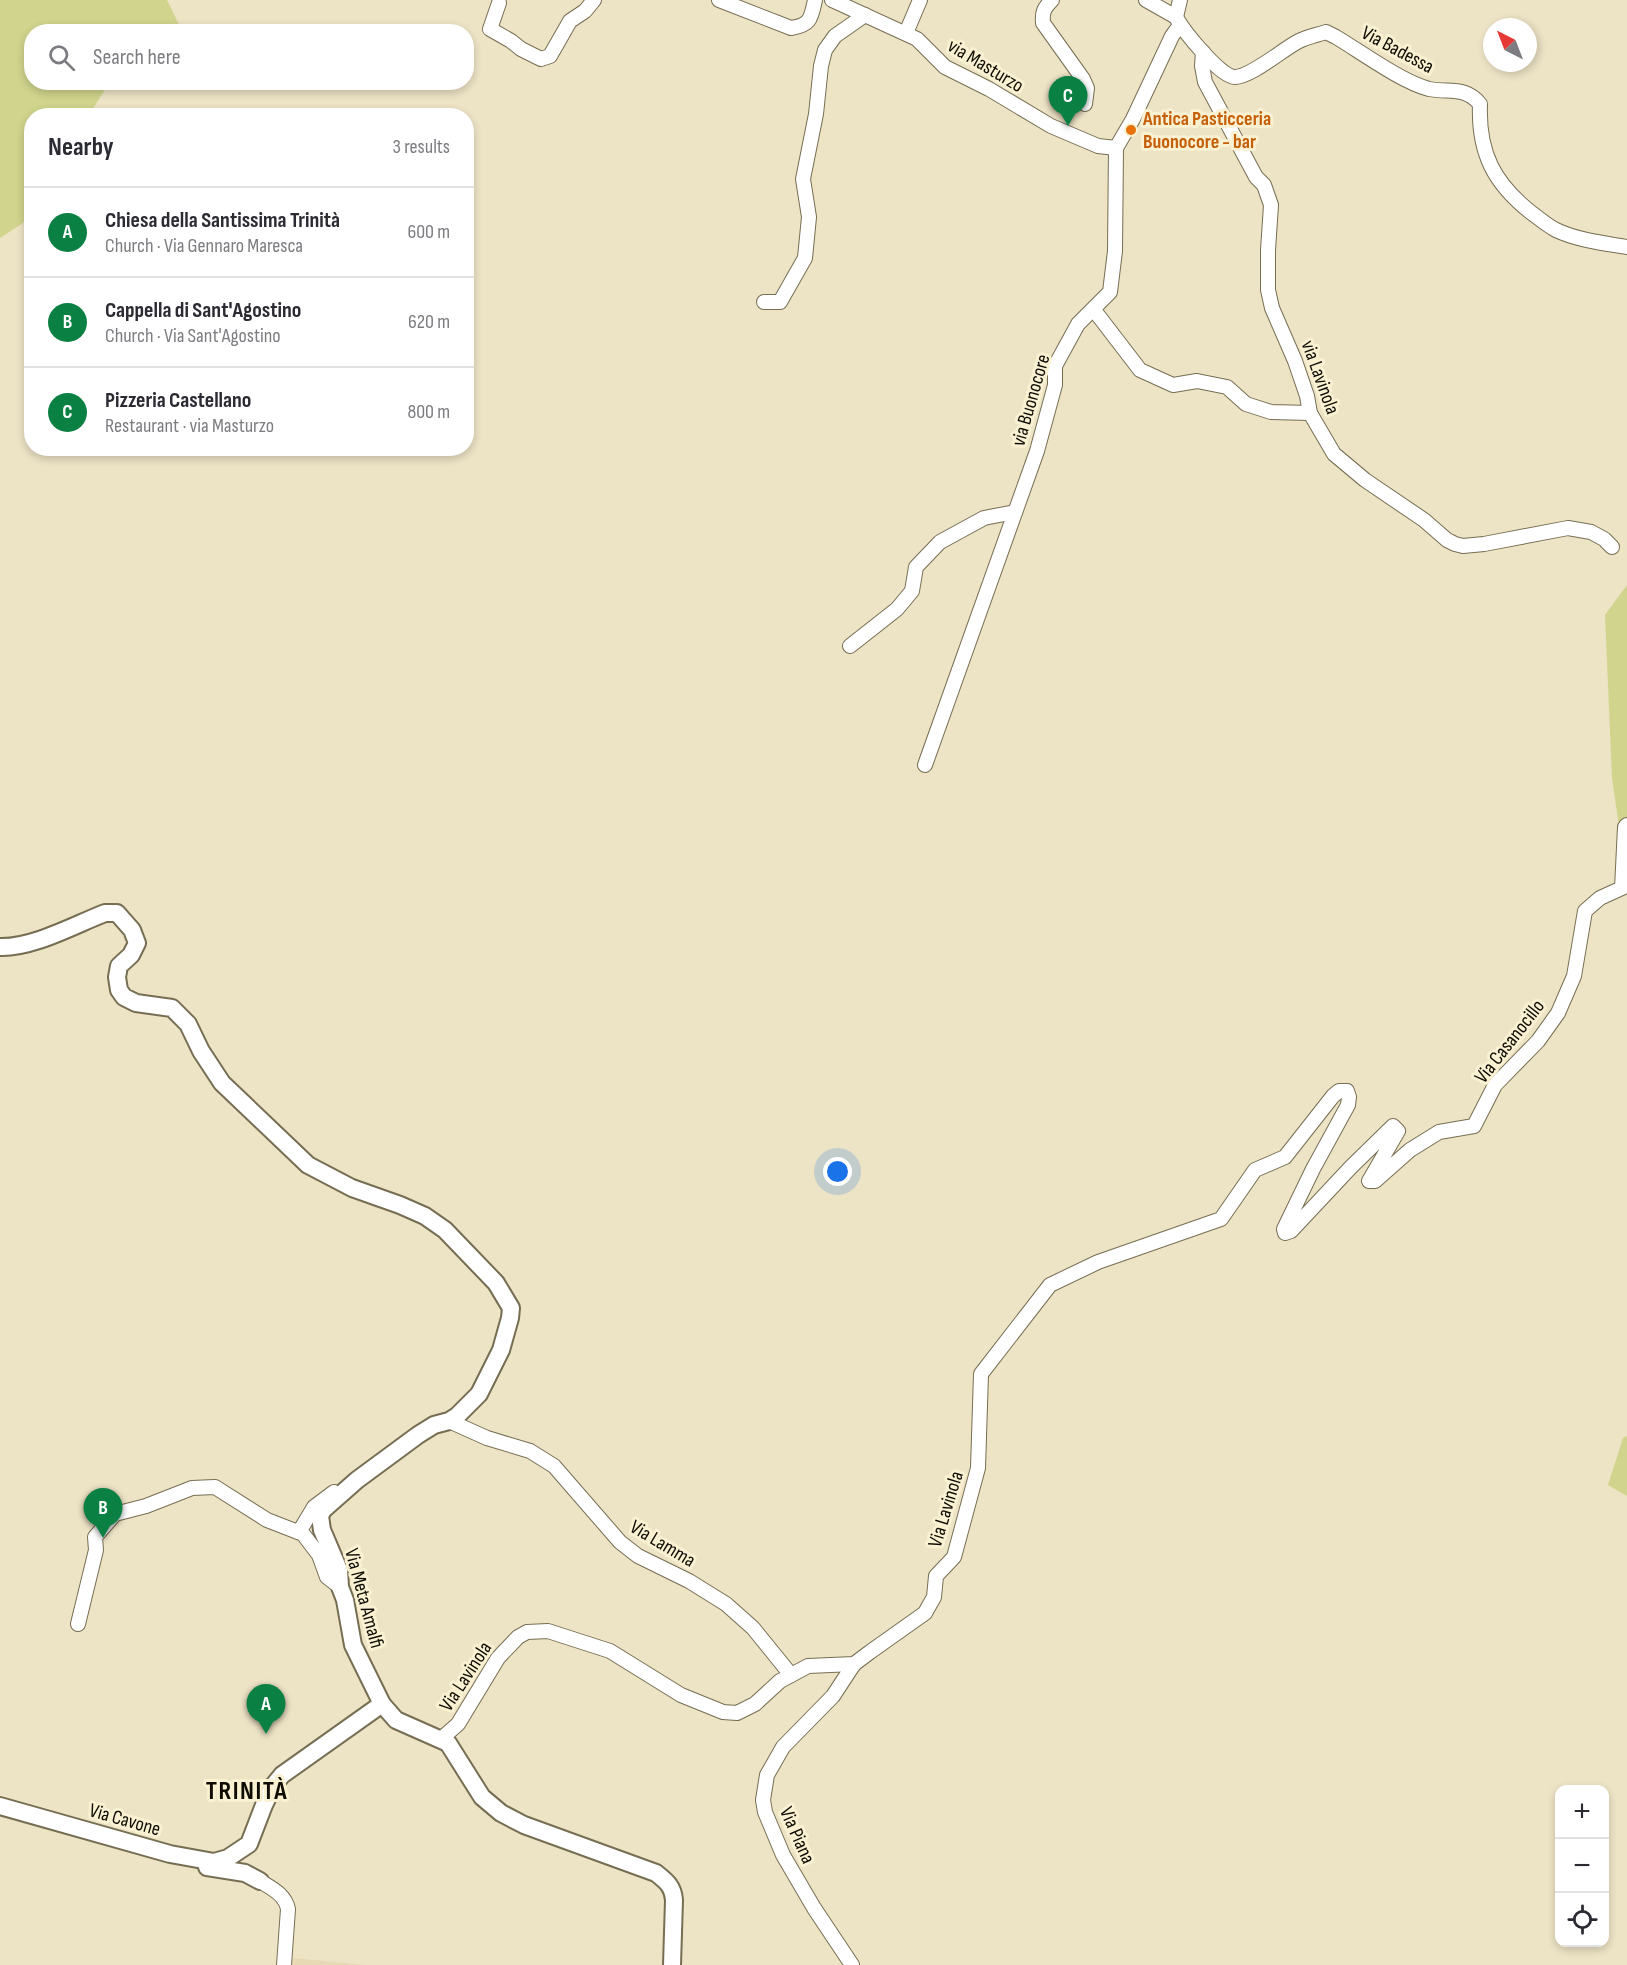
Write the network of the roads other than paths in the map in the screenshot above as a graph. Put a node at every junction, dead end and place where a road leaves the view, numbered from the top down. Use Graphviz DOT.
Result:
graph roads {
  1 [pos="594,0"];
  2 [pos="719,0"];
  3 [pos="815,0"];
  4 [pos="832,0"];
  5 [pos="920,0"];
  6 [pos="1052,0"];
  7 [pos="1146,0"];
  8 [pos="1180,0"];
  9 [pos="497,1"];
  10 [pos="865,15"];
  11 [pos="1178,21"];
  12 [pos="906,33"];
  13 [pos="1203,52"];
  14 [pos="1085,104"];
  15 [pos="1116,148"];
  16 [pos="1627,247"];
  17 [pos="764,302"];
  18 [pos="1094,310"];
  19 [pos="1310,413"];
  20 [pos="1015,512"];
  21 [pos="1612,547"];
  22 [pos="850,646"];
  23 [pos="925,765"];
  24 [pos="1627,825"];
  25 [pos="0,947"];
  26 [pos="1347,1091"];
  27 [pos="449,1421"];
  28 [pos="352,1484"];
  29 [pos="299,1532"];
  30 [pos="340,1587"];
  31 [pos="78,1624"];
  32 [pos="854,1664"];
  33 [pos="791,1675"];
  34 [pos="382,1704"];
  35 [pos="441,1739"];
  36 [pos="0,1806"];
  37 [pos="244,1848"];
  38 [pos="170,1854"];
  39 [pos="252,1877"];
  40 [pos="284,1965"];
  41 [pos="672,1965"];
  42 [pos="852,1965"];
  1 -- 9 [label="street"];
  2 -- 3 [label="street"];
  4 -- 10 [label="street, via Masturzo"];
  5 -- 12 [label="street"];
  6 -- 14 [label="street"];
  7 -- 11 [label="street"];
  8 -- 11 [label="street"];
  10 -- 12 [label="street, via Masturzo"];
  10 -- 17 [label="street"];
  11 -- 13 [label="street, Via Badessa"];
  11 -- 15 [label="street, via Buonocore"];
  12 -- 15 [label="street, via Masturzo"];
  13 -- 16 [label="street, Via Badessa"];
  13 -- 19 [label="street, via Lavinola"];
  15 -- 18 [label="street, via Buonocore"];
  18 -- 19 [label="street"];
  18 -- 20 [label="street, via Buonocore"];
  19 -- 21 [label="street, via Lavinola"];
  20 -- 22 [label="street"];
  20 -- 23 [label="street, via Buonocore"];
  24 -- 26 [label="street, Via Casanocillo"];
  25 -- 27 [label="main road, Via Meta Amalfi"];
  26 -- 32 [label="street, Via Lavinola"];
  27 -- 28 [label="main road, Via Meta Amalfi"];
  27 -- 33 [label="street, Via Lamma"];
  28 -- 29 [label="street"];
  28 -- 30 [label="main road, Via Meta Amalfi"];
  29 -- 30 [label="street"];
  29 -- 31 [label="street"];
  30 -- 34 [label="main road, Via Meta Amalfi"];
  32 -- 33 [label="street, Via Lavinola"];
  32 -- 42 [label="street, Via Piana"];
  33 -- 35 [label="street, Via Lavinola"];
  34 -- 35 [label="main road, Via Meta Amalfi"];
  34 -- 37 [label="main road"];
  35 -- 41 [label="main road"];
  36 -- 38 [label="main road, Via Cavone"];
  37 -- 38 [label="main road, Via Cavone"];
  37 -- 39 [label="main road"];
  38 -- 39 [label="main road"];
  39 -- 40 [label="street"];
}
